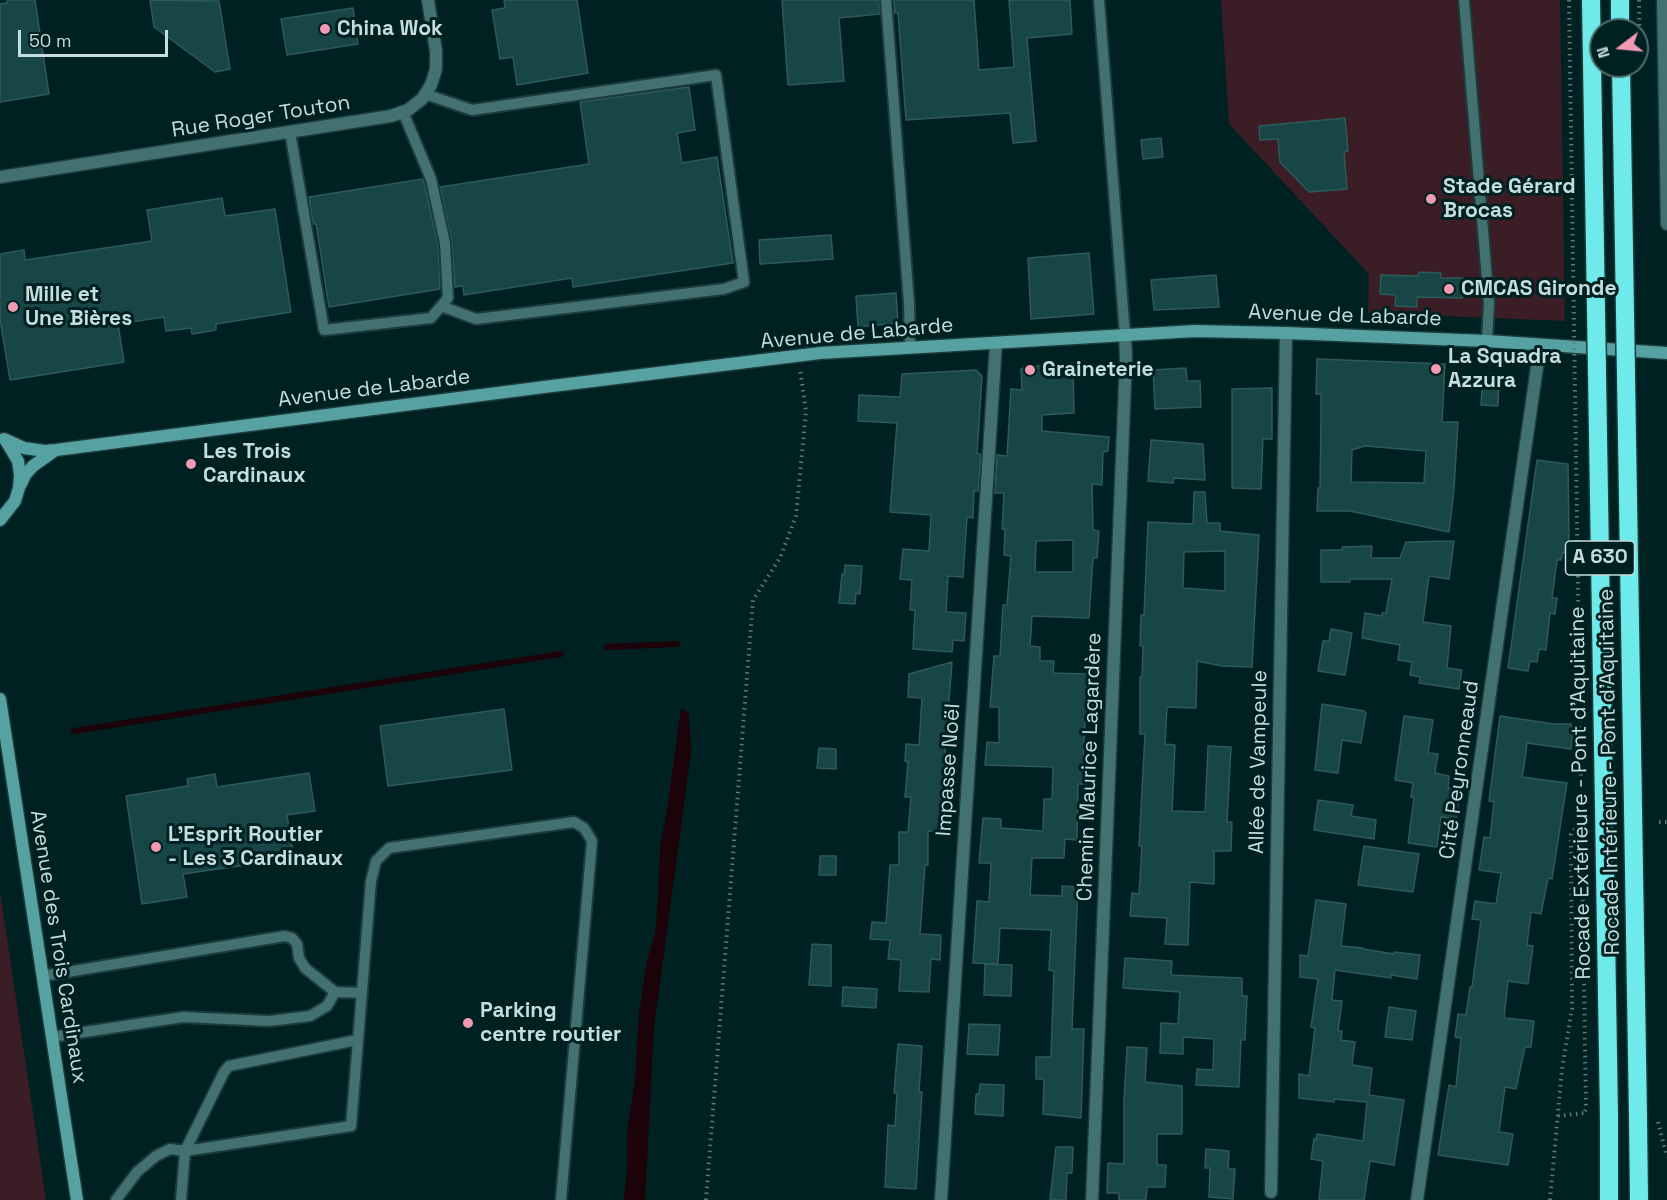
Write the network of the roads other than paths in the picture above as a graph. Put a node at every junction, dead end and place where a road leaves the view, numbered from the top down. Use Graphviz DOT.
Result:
graph roads {
  1 [pos="428,0"];
  2 [pos="886,0"];
  3 [pos="1099,0"];
  4 [pos="1464,0"];
  5 [pos="1591,0"];
  6 [pos="1620,0"];
  7 [pos="1663,0"];
  8 [pos="1620,18"];
  9 [pos="1621,78"];
  10 [pos="425,94"];
  11 [pos="403,111"];
  12 [pos="290,132"];
  13 [pos="0,177"];
  14 [pos="1667,224"];
  15 [pos="441,306"];
  16 [pos="1286,333"];
  17 [pos="1125,335"];
  18 [pos="1487,341"];
  19 [pos="996,343"];
  20 [pos="1538,345"];
  21 [pos="910,348"];
  22 [pos="1667,353"];
  23 [pos="2,437"];
  24 [pos="56,450"];
  25 [pos="20,488"];
  26 [pos="0,520"];
  27 [pos="0,699"];
  28 [pos="43,976"];
  29 [pos="335,992"];
  30 [pos="362,993"];
  31 [pos="52,1037"];
  32 [pos="357,1040"];
  33 [pos="185,1152"];
  34 [pos="1271,1192"];
  35 [pos="77,1200"];
  36 [pos="116,1200"];
  37 [pos="181,1200"];
  38 [pos="561,1200"];
  39 [pos="941,1200"];
  40 [pos="1092,1200"];
  41 [pos="1417,1200"];
  42 [pos="1610,1200"];
  43 [pos="1640,1200"];
  1 -- 10 [label="street"];
  2 -- 21 [label="lane"];
  3 -- 17 [label="lane"];
  4 -- 18 [label="lane"];
  5 -- 42 [label="highway, Rocade Extérieure - Pont d'Aquitaine / A 630, bridge"];
  6 -- 8 [label="highway"];
  7 -- 14 [label="street"];
  9 -- 43 [label="highway, Rocade Intérieure - Pont d'Aquitaine / A 630, bridge"];
  10 -- 11 [label="street, Rue Roger Touton"];
  10 -- 15 [label="lane"];
  11 -- 12 [label="street, Rue Roger Touton"];
  11 -- 15 [label="lane"];
  12 -- 13 [label="street, Rue Roger Touton"];
  12 -- 15 [label="lane"];
  16 -- 17 [label="main road, Avenue de Labarde"];
  16 -- 18 [label="main road, Avenue de Labarde"];
  16 -- 34 [label="street, Allée de Vampeule"];
  17 -- 19 [label="main road, Avenue de Labarde"];
  17 -- 40 [label="street, Chemin Maurice Lagardère"];
  18 -- 20 [label="main road, Avenue de Labarde"];
  19 -- 21 [label="main road, Avenue de Labarde"];
  19 -- 39 [label="street, Impasse Noël"];
  20 -- 22 [label="main road, Avenue de Labarde"];
  20 -- 41 [label="street, Cité Peyronneaud"];
  21 -- 24 [label="main road, Avenue de Labarde"];
  23 -- 24 [label="main road, Avenue de Labarde"];
  23 -- 25 [label="main road"];
  24 -- 25 [label="main road, Avenue de Labarde"];
  25 -- 26 [label="main road, Avenue de Labarde"];
  27 -- 28 [label="main road, Avenue des Trois Cardinaux"];
  28 -- 29 [label="lane"];
  28 -- 31 [label="main road, Avenue des Trois Cardinaux"];
  29 -- 30 [label="lane"];
  29 -- 31 [label="lane"];
  30 -- 32 [label="lane"];
  30 -- 38 [label="lane"];
  31 -- 35 [label="main road, Avenue des Trois Cardinaux"];
  32 -- 33 [label="lane"];
  32 -- 33 [label="lane"];
  33 -- 36 [label="lane"];
  33 -- 37 [label="lane"];
}
